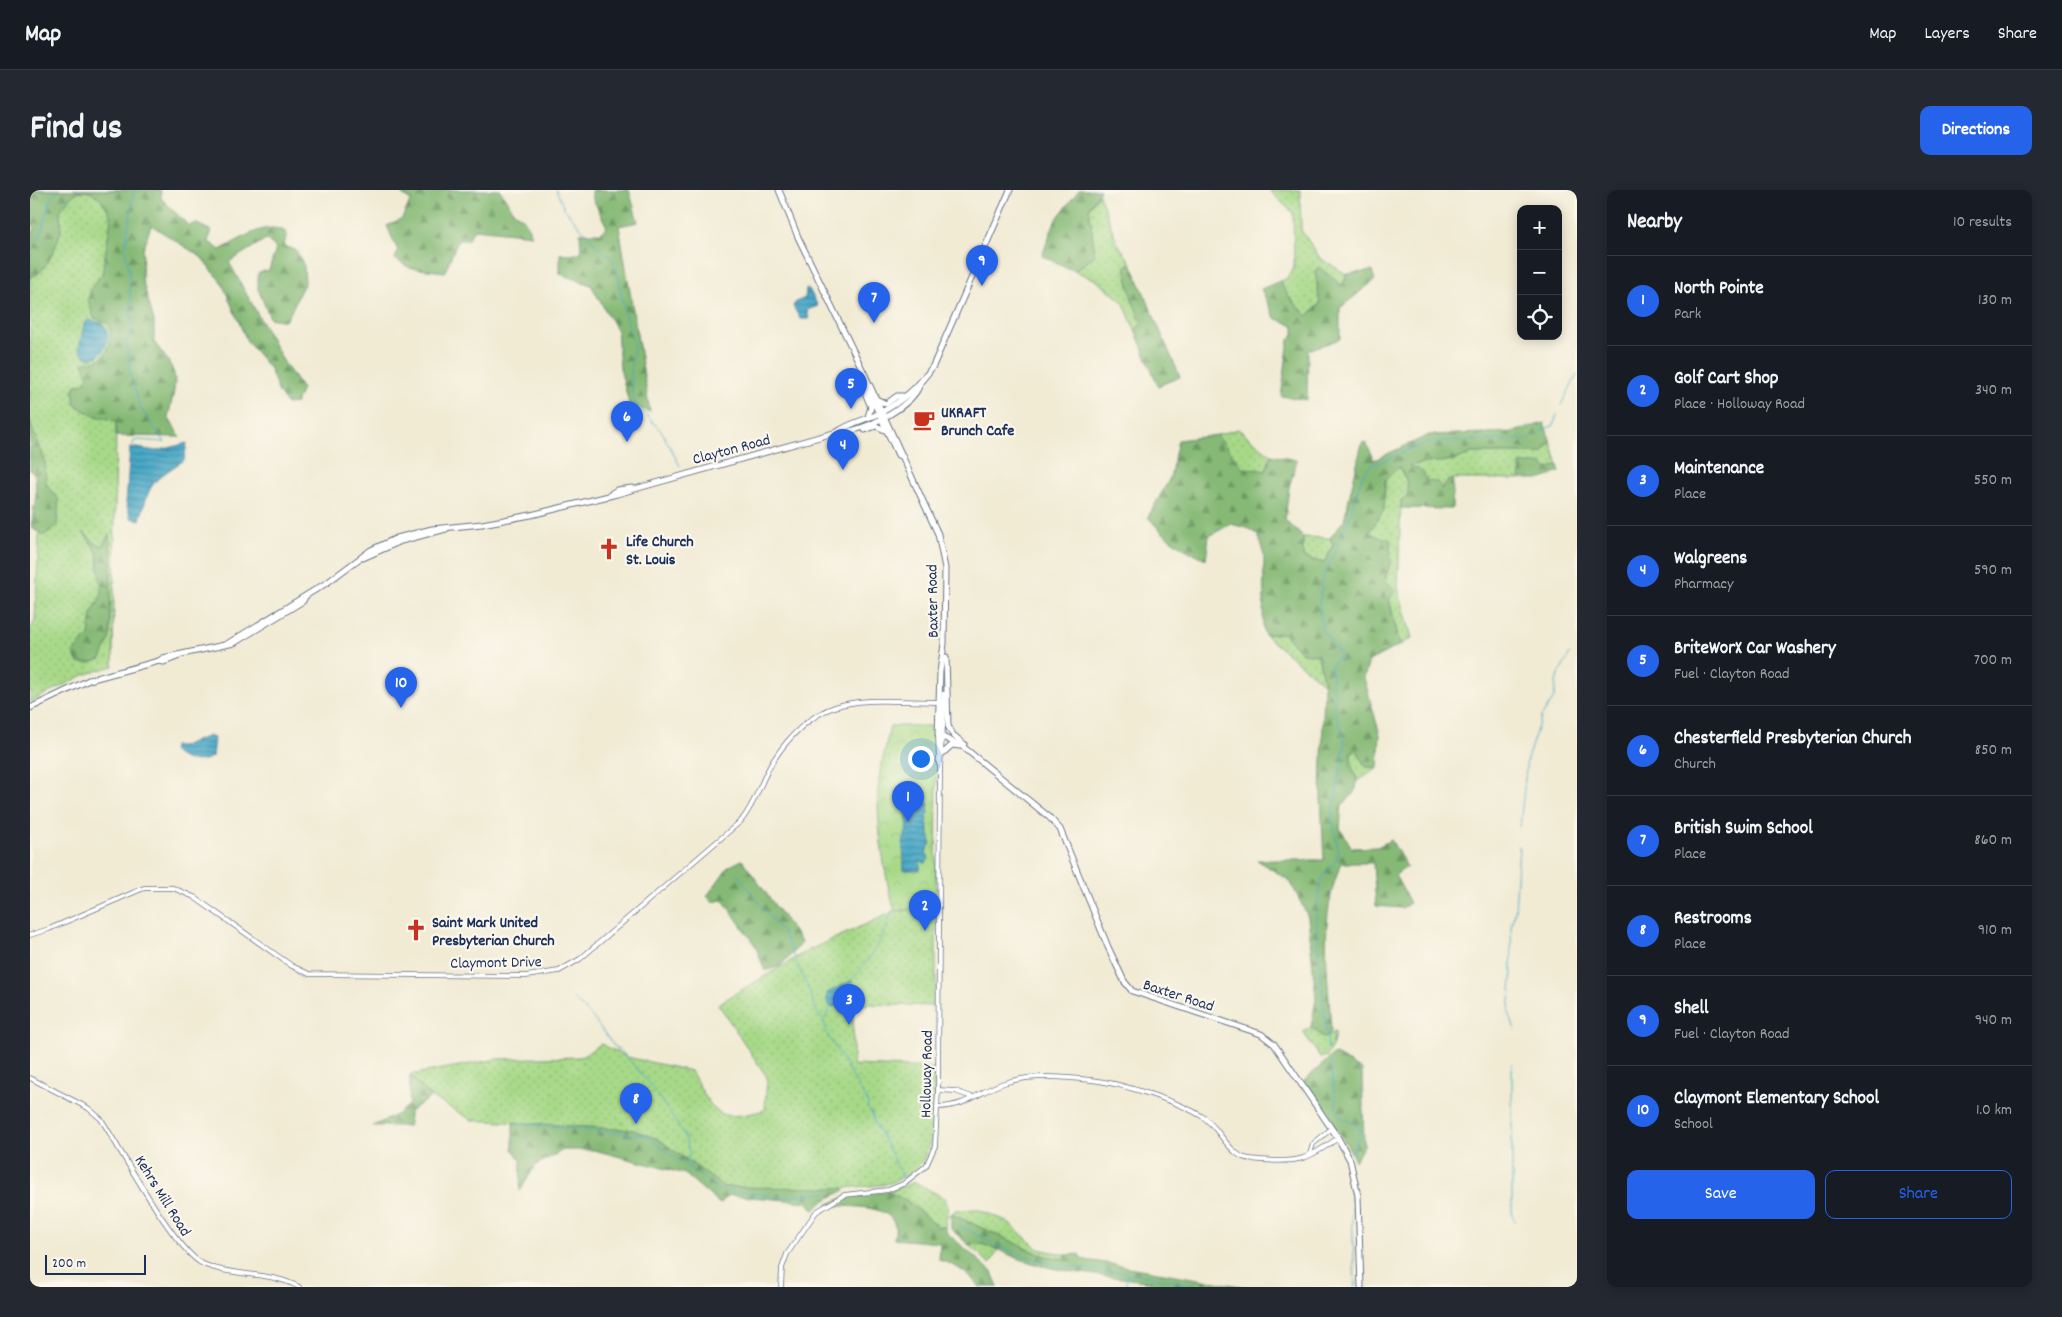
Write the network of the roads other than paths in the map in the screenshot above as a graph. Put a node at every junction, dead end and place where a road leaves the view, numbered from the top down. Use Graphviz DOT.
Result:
graph roads {
  1 [pos="779,190"];
  2 [pos="1010,190"];
  3 [pos="862,373"];
  4 [pos="920,384"];
  5 [pos="867,390"];
  6 [pos="904,396"];
  7 [pos="876,398"];
  8 [pos="881,415"];
  9 [pos="868,417"];
  10 [pos="858,429"];
  11 [pos="885,430"];
  12 [pos="837,432"];
  13 [pos="902,456"];
  14 [pos="944,644"];
  15 [pos="942,702"];
  16 [pos="30,708"];
  17 [pos="940,735"];
  18 [pos="962,746"];
  19 [pos="942,754"];
  20 [pos="982,762"];
  21 [pos="940,771"];
  22 [pos="30,935"];
  23 [pos="30,1078"];
  24 [pos="938,1090"];
  25 [pos="972,1098"];
  26 [pos="938,1107"];
  27 [pos="1331,1129"];
  28 [pos="1338,1138"];
  29 [pos="1310,1154"];
  30 [pos="299,1287"];
  31 [pos="781,1287"];
  32 [pos="1361,1287"];
  1 -- 3 [label="main road, Baxter Road"];
  2 -- 4 [label="main road, Clayton Road"];
  3 -- 5 [label="main road, Baxter Road"];
  3 -- 7 [label="main road, Baxter Road"];
  4 -- 6 [label="main road, Clayton Road"];
  4 -- 8 [label="main road, Clayton Road"];
  5 -- 8 [label="main road, Baxter Road"];
  5 -- 9 [label="main road"];
  6 -- 7 [label="main road"];
  6 -- 8 [label="main road, Clayton Road"];
  7 -- 8 [label="main road, Baxter Road"];
  8 -- 9 [label="main road, Clayton Road"];
  8 -- 10 [label="main road, Clayton Road"];
  8 -- 11 [label="main road, Baxter Road"];
  8 -- 13 [label="main road, Baxter Road"];
  9 -- 12 [label="main road, Clayton Road"];
  10 -- 11 [label="main road"];
  10 -- 12 [label="main road, Clayton Road"];
  11 -- 13 [label="main road, Baxter Road"];
  12 -- 16 [label="main road, Clayton Road"];
  13 -- 14 [label="main road, Baxter Road"];
  14 -- 15 [label="main road, Baxter Road"];
  14 -- 20 [label="main road"];
  15 -- 17 [label="main road, Baxter Road"];
  15 -- 22 [label="street, Claymont Drive"];
  17 -- 18 [label="main road, Baxter Road"];
  17 -- 19 [label="street, Holloway Road"];
  17 -- 21 [label="street, Holloway Road"];
  18 -- 19 [label="main road"];
  18 -- 20 [label="main road, Baxter Road"];
  19 -- 21 [label="street, Holloway Road"];
  20 -- 27 [label="main road, Baxter Road"];
  21 -- 24 [label="street, Holloway Road"];
  23 -- 30 [label="street, Kehrs Mill Road"];
  24 -- 25 [label="street"];
  24 -- 26 [label="street, Holloway Road"];
  25 -- 26 [label="street"];
  25 -- 29 [label="street"];
  26 -- 31 [label="street, Holloway Road"];
  27 -- 28 [label="main road, Baxter Road"];
  27 -- 29 [label="street"];
  28 -- 29 [label="street"];
  28 -- 32 [label="main road, Baxter Road"];
}
